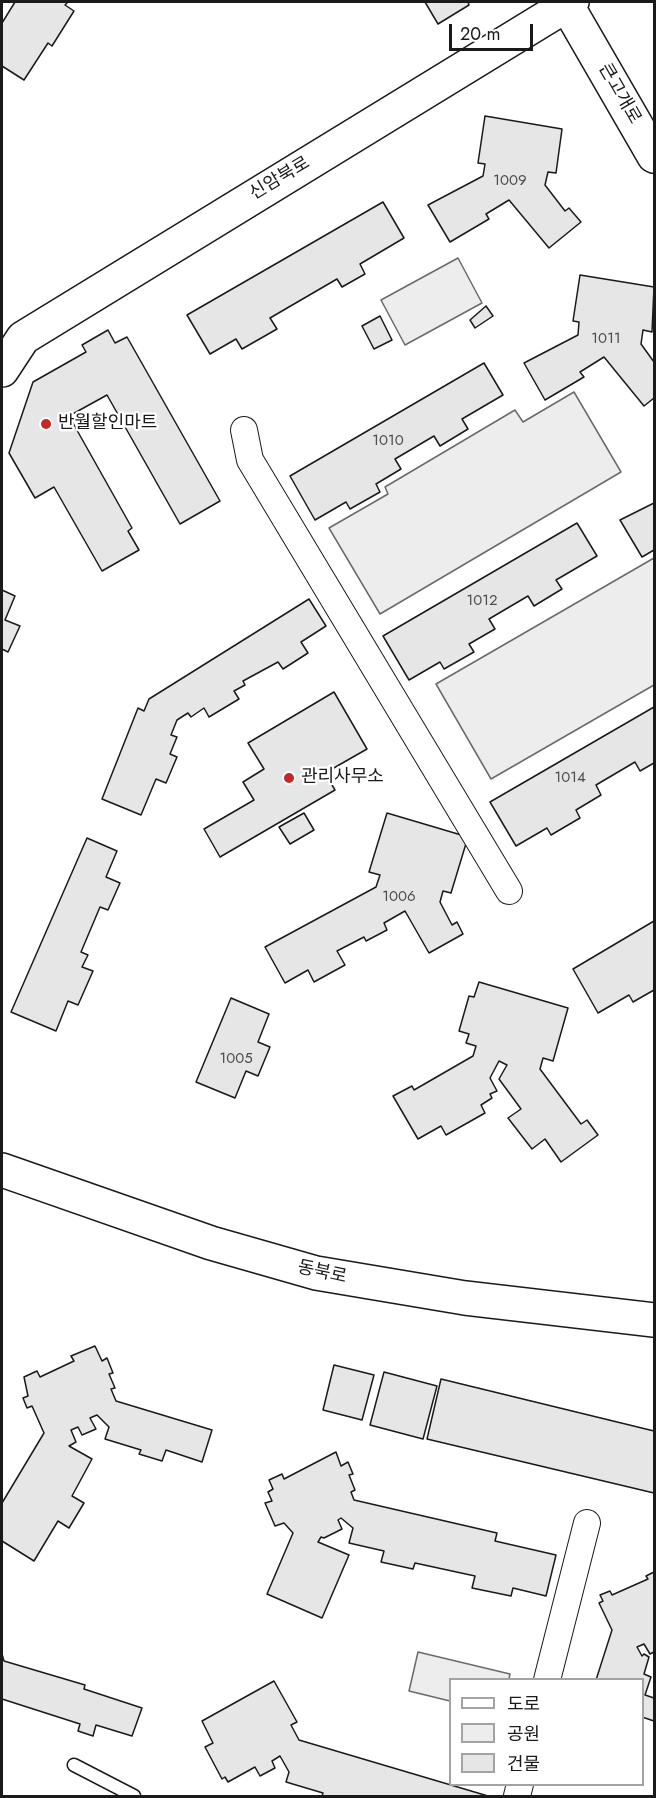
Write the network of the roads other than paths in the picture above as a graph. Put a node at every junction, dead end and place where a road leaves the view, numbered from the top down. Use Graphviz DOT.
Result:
graph roads {
  1 [pos="568,3"];
  2 [pos="654,156"];
  3 [pos="2,370"];
  4 [pos="244,430"];
  5 [pos="509,891"];
  6 [pos="2,1170"];
  7 [pos="654,1320"];
  8 [pos="587,1523"];
  9 [pos="548,1678"];
  10 [pos="74,1765"];
  11 [pos="134,1797"];
  1 -- 2 [label="main road, 큰고개로"];
  1 -- 3 [label="main road, 신암북로"];
  4 -- 5 [label="street"];
  6 -- 7 [label="main road, 동북로"];
  8 -- 9 [label="street"];
  10 -- 11 [label="lane"];
}
